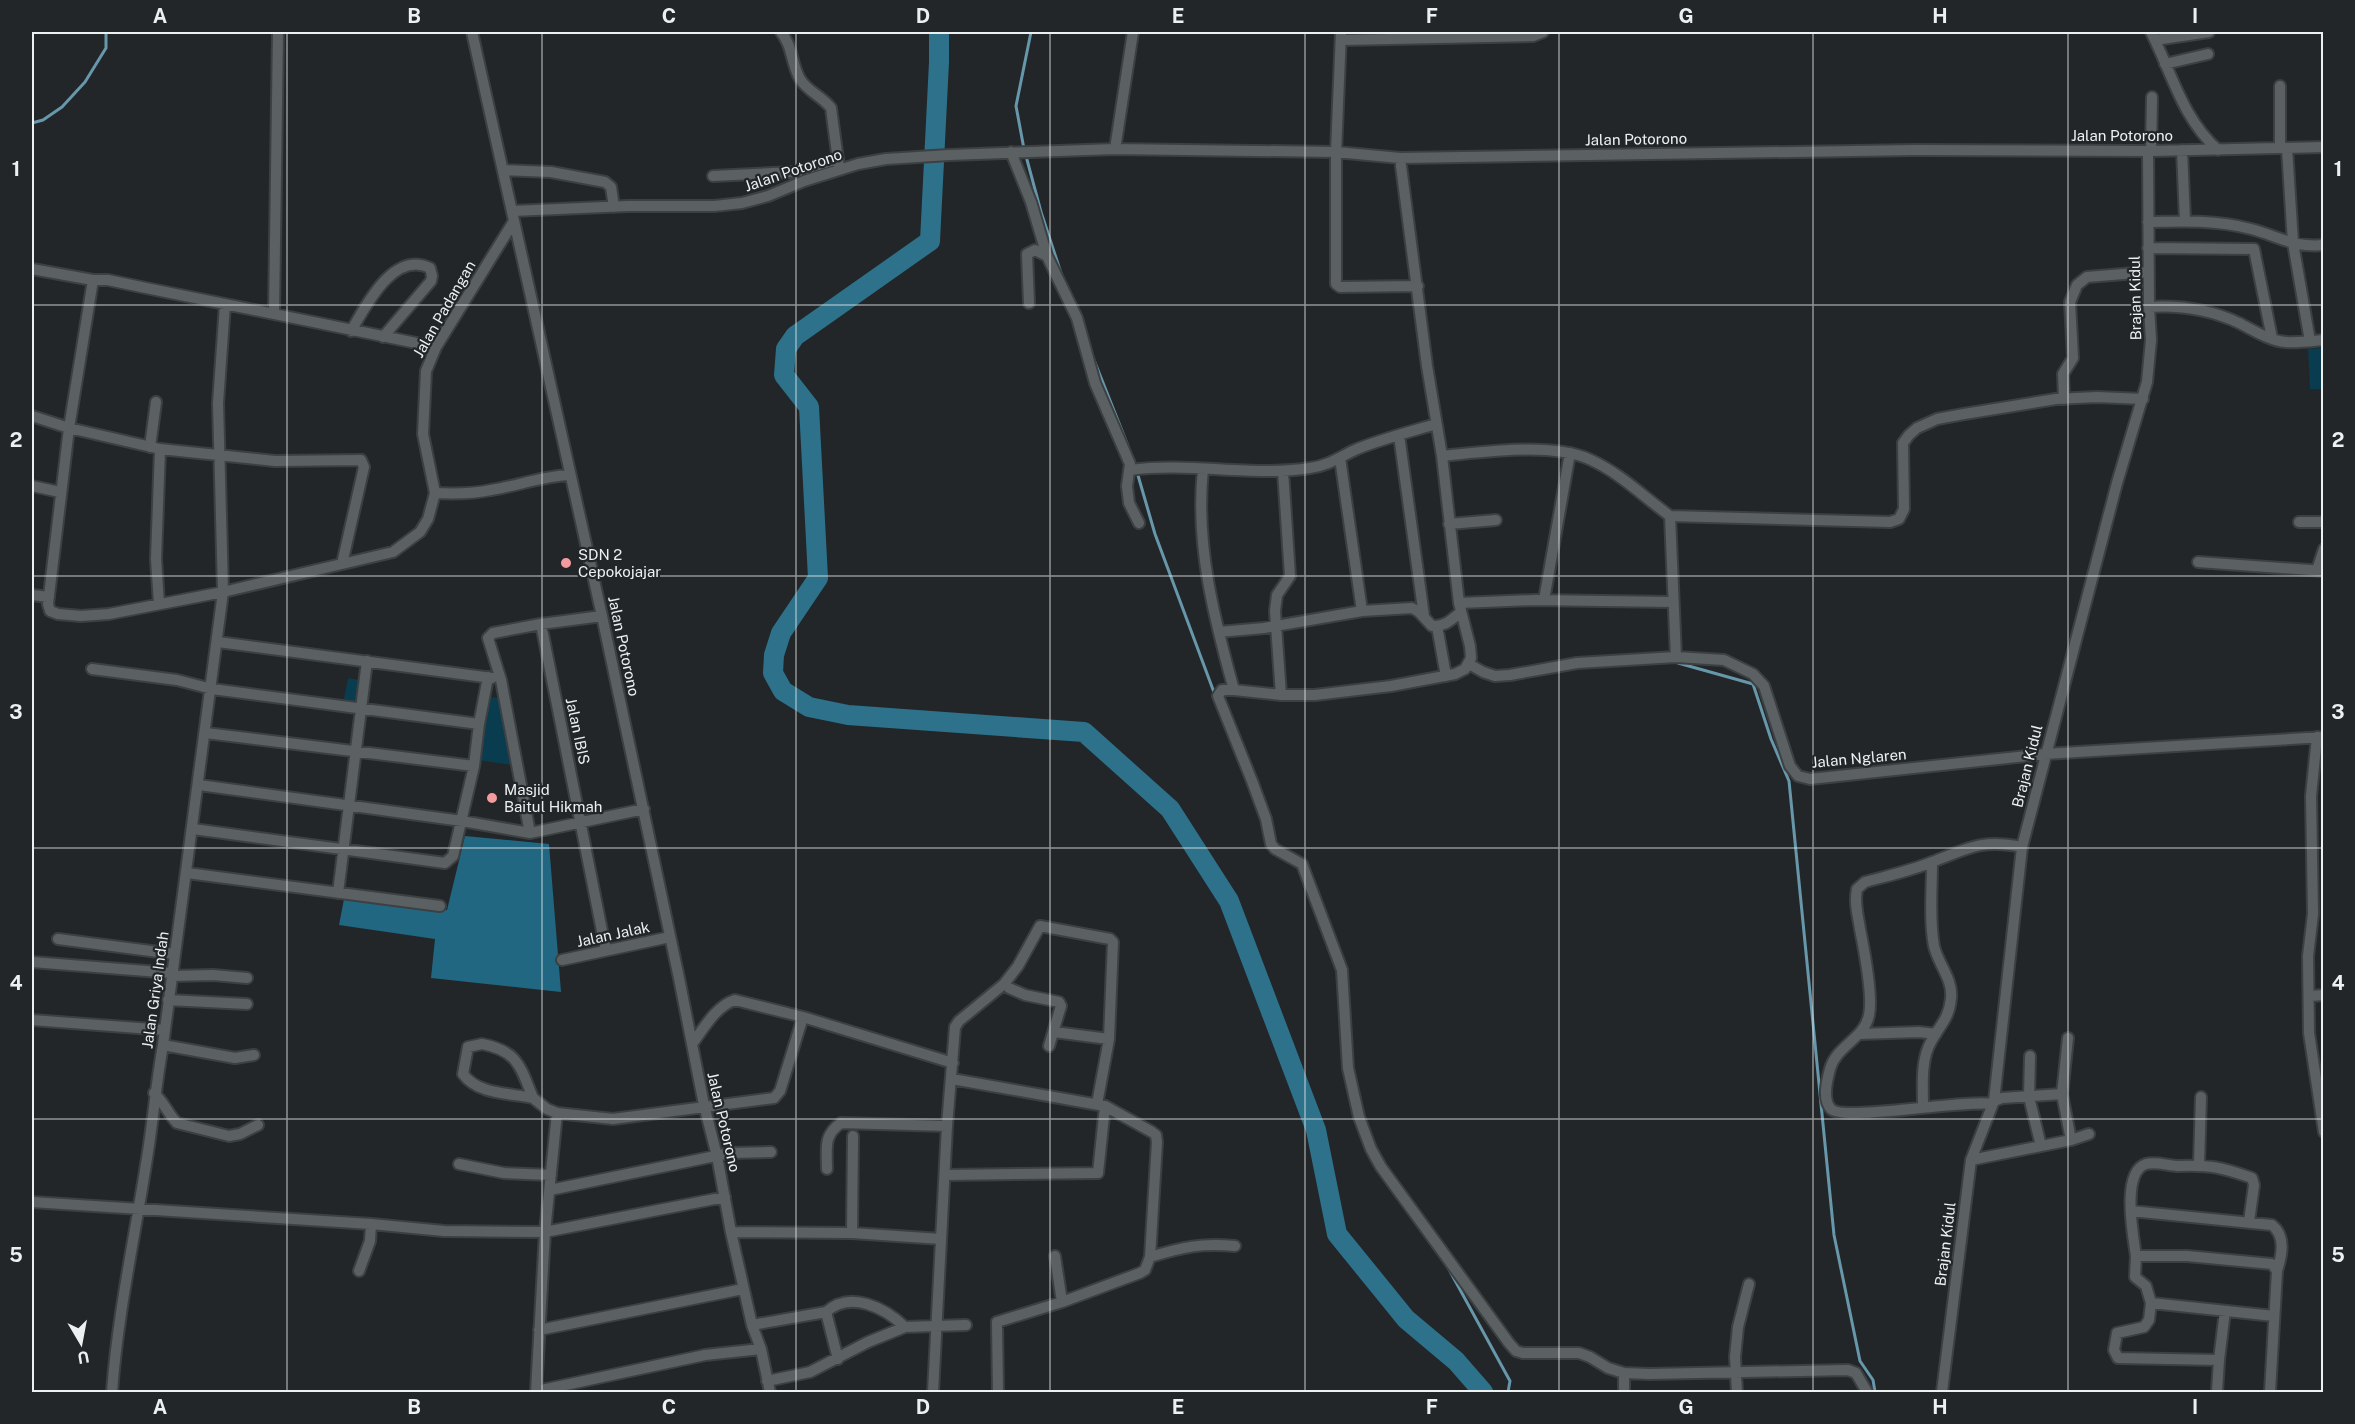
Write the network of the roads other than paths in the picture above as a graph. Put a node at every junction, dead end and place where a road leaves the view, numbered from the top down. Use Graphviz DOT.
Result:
graph roads {
  1 [pos="278,32"];
  2 [pos="472,32"];
  3 [pos="781,32"];
  4 [pos="1134,32"];
  5 [pos="1543,32"];
  6 [pos="2209,32"];
  7 [pos="1341,36"];
  8 [pos="2153,36"];
  9 [pos="2208,54"];
  10 [pos="2164,64"];
  11 [pos="2280,86"];
  12 [pos="2152,97"];
  13 [pos="2324,147"];
  14 [pos="2283,148"];
  15 [pos="1115,149"];
  16 [pos="2182,150"];
  17 [pos="2218,150"];
  18 [pos="2150,151"];
  19 [pos="1015,152"];
  20 [pos="1336,152"];
  21 [pos="1400,158"];
  22 [pos="839,164"];
  23 [pos="503,170"];
  24 [pos="712,176"];
  25 [pos="614,207"];
  26 [pos="513,216"];
  27 [pos="2185,221"];
  28 [pos="2148,222"];
  29 [pos="2294,243"];
  30 [pos="2324,245"];
  31 [pos="2148,248"];
  32 [pos="1047,256"];
  33 [pos="32,269"];
  34 [pos="2148,272"];
  35 [pos="93,280"];
  36 [pos="1418,286"];
  37 [pos="1029,303"];
  38 [pos="225,304"];
  39 [pos="2149,307"];
  40 [pos="274,314"];
  41 [pos="351,330"];
  42 [pos="383,337"];
  43 [pos="2272,338"];
  44 [pos="2324,340"];
  45 [pos="2310,341"];
  46 [pos="436,348"];
  47 [pos="2064,399"];
  48 [pos="2142,399"];
  49 [pos="156,402"];
  50 [pos="32,416"];
  51 [pos="1436,424"];
  52 [pos="69,428"];
  53 [pos="1399,435"];
  54 [pos="155,448"];
  55 [pos="1570,453"];
  56 [pos="219,455"];
  57 [pos="1442,456"];
  58 [pos="1340,458"];
  59 [pos="1203,469"];
  60 [pos="1134,470"];
  61 [pos="1283,471"];
  62 [pos="569,475"];
  63 [pos="32,486"];
  64 [pos="60,492"];
  65 [pos="435,493"];
  66 [pos="1670,516"];
  67 [pos="1496,520"];
  68 [pos="2300,522"];
  69 [pos="2324,522"];
  70 [pos="1139,523"];
  71 [pos="1449,524"];
  72 [pos="2324,549"];
  73 [pos="2198,562"];
  74 [pos="342,564"];
  75 [pos="2320,570"];
  76 [pos="224,592"];
  77 [pos="32,595"];
  78 [pos="49,597"];
  79 [pos="1544,600"];
  80 [pos="1673,602"];
  81 [pos="159,604"];
  82 [pos="1460,608"];
  83 [pos="1362,611"];
  84 [pos="602,616"];
  85 [pos="1424,616"];
  86 [pos="541,624"];
  87 [pos="1277,626"];
  88 [pos="1437,627"];
  89 [pos="1219,632"];
  90 [pos="218,642"];
  91 [pos="1676,657"];
  92 [pos="367,661"];
  93 [pos="1469,664"];
  94 [pos="92,669"];
  95 [pos="1446,676"];
  96 [pos="488,677"];
  97 [pos="501,680"];
  98 [pos="212,689"];
  99 [pos="1234,690"];
  100 [pos="1281,695"];
  101 [pos="362,709"];
  102 [pos="479,724"];
  103 [pos="206,733"];
  104 [pos="2320,737"];
  105 [pos="355,750"];
  106 [pos="2045,754"];
  107 [pos="474,766"];
  108 [pos="199,785"];
  109 [pos="349,805"];
  110 [pos="644,809"];
  111 [pos="462,821"];
  112 [pos="582,823"];
  113 [pos="192,829"];
  114 [pos="530,833"];
  115 [pos="2022,847"];
  116 [pos="344,848"];
  117 [pos="1932,863"];
  118 [pos="187,873"];
  119 [pos="338,893"];
  120 [pos="440,906"];
  121 [pos="2318,914"];
  122 [pos="670,937"];
  123 [pos="58,939"];
  124 [pos="608,950"];
  125 [pos="174,954"];
  126 [pos="562,960"];
  127 [pos="32,962"];
  128 [pos="171,974"];
  129 [pos="247,978"];
  130 [pos="1009,988"];
  131 [pos="2324,995"];
  132 [pos="2310,996"];
  133 [pos="168,1000"];
  134 [pos="247,1004"];
  135 [pos="803,1017"];
  136 [pos="32,1020"];
  137 [pos="165,1030"];
  138 [pos="1054,1032"];
  139 [pos="1859,1034"];
  140 [pos="1936,1034"];
  141 [pos="2068,1038"];
  142 [pos="1108,1039"];
  143 [pos="692,1044"];
  144 [pos="163,1045"];
  145 [pos="1049,1046"];
  146 [pos="254,1055"];
  147 [pos="2030,1056"];
  148 [pos="953,1063"];
  149 [pos="952,1079"];
  150 [pos="154,1093"];
  151 [pos="2062,1094"];
  152 [pos="2029,1097"];
  153 [pos="2200,1097"];
  154 [pos="533,1098"];
  155 [pos="1994,1103"];
  156 [pos="704,1105"];
  157 [pos="1101,1105"];
  158 [pos="1923,1107"];
  159 [pos="557,1113"];
  160 [pos="258,1125"];
  161 [pos="947,1126"];
  162 [pos="2324,1132"];
  163 [pos="2089,1134"];
  164 [pos="853,1136"];
  165 [pos="2071,1140"];
  166 [pos="2041,1146"];
  167 [pos="771,1152"];
  168 [pos="717,1156"];
  169 [pos="1971,1160"];
  170 [pos="459,1164"];
  171 [pos="2199,1164"];
  172 [pos="826,1169"];
  173 [pos="551,1175"];
  174 [pos="946,1175"];
  175 [pos="550,1190"];
  176 [pos="725,1197"];
  177 [pos="32,1202"];
  178 [pos="138,1209"];
  179 [pos="2131,1211"];
  180 [pos="2249,1222"];
  181 [pos="371,1224"];
  182 [pos="545,1232"];
  183 [pos="731,1232"];
  184 [pos="852,1233"];
  185 [pos="941,1239"];
  186 [pos="1235,1246"];
  187 [pos="1055,1256"];
  188 [pos="2136,1256"];
  189 [pos="1150,1257"];
  190 [pos="359,1271"];
  191 [pos="2277,1271"];
  192 [pos="1749,1284"];
  193 [pos="743,1289"];
  194 [pos="1062,1302"];
  195 [pos="2151,1303"];
  196 [pos="2225,1311"];
  197 [pos="826,1312"];
  198 [pos="2274,1316"];
  199 [pos="752,1325"];
  200 [pos="937,1325"];
  201 [pos="966,1325"];
  202 [pos="905,1327"];
  203 [pos="539,1330"];
  204 [pos="761,1349"];
  205 [pos="838,1359"];
  206 [pos="2218,1360"];
  207 [pos="1624,1372"];
  208 [pos="1736,1372"];
  209 [pos="767,1381"];
  210 [pos="112,1392"];
  211 [pos="536,1392"];
  212 [pos="770,1392"];
  213 [pos="933,1392"];
  214 [pos="998,1392"];
  215 [pos="1624,1392"];
  216 [pos="1737,1392"];
  217 [pos="1867,1392"];
  218 [pos="1942,1392"];
  219 [pos="2217,1392"];
  220 [pos="2270,1392"];
  1 -- 40 [label="street"];
  2 -- 23 [label="street"];
  3 -- 22 [label="street"];
  4 -- 15 [label="street"];
  5 -- 7 [label="street"];
  6 -- 8 [label="street"];
  7 -- 20 [label="street"];
  8 -- 10 [label="street"];
  9 -- 10 [label="street"];
  10 -- 17 [label="street"];
  11 -- 14 [label="street"];
  12 -- 18 [label="street, Brajan Kidul"];
  13 -- 14 [label="street, Jalan Potorono"];
  14 -- 17 [label="street, Jalan Potorono"];
  14 -- 29 [label="street"];
  15 -- 19 [label="street, Jalan Potorono"];
  15 -- 20 [label="street, Jalan Potorono"];
  16 -- 17 [label="street, Jalan Potorono"];
  16 -- 18 [label="street, Jalan Potorono"];
  16 -- 27 [label="street"];
  18 -- 21 [label="street, Jalan Potorono"];
  18 -- 28 [label="street, Brajan Kidul"];
  19 -- 22 [label="street, Jalan Potorono"];
  19 -- 32 [label="street"];
  20 -- 21 [label="street, Jalan Potorono"];
  20 -- 36 [label="street"];
  21 -- 36 [label="street"];
  22 -- 24 [label="street"];
  22 -- 25 [label="street, Jalan Potorono"];
  23 -- 25 [label="street"];
  23 -- 26 [label="street"];
  25 -- 26 [label="street, Jalan Potorono"];
  26 -- 46 [label="street, Jalan Padangan"];
  26 -- 62 [label="street, Jalan Potorono"];
  27 -- 28 [label="street"];
  27 -- 29 [label="street"];
  28 -- 31 [label="street, Brajan Kidul"];
  29 -- 30 [label="street"];
  29 -- 45 [label="street"];
  31 -- 34 [label="street, Brajan Kidul"];
  31 -- 43 [label="street"];
  32 -- 37 [label="street"];
  32 -- 60 [label="street"];
  33 -- 35 [label="street"];
  34 -- 39 [label="street, Brajan Kidul"];
  34 -- 47 [label="street"];
  35 -- 38 [label="street"];
  35 -- 52 [label="street"];
  36 -- 51 [label="street"];
  38 -- 40 [label="street"];
  38 -- 56 [label="street, Jalan Griya Indah"];
  39 -- 43 [label="street"];
  39 -- 48 [label="street, Brajan Kidul"];
  40 -- 41 [label="street"];
  41 -- 42 [label="street"];
  41 -- 42 [label="street"];
  42 -- 46 [label="street"];
  43 -- 45 [label="street"];
  44 -- 45 [label="street"];
  46 -- 65 [label="street, Jalan Padangan"];
  47 -- 48 [label="street"];
  47 -- 66 [label="street"];
  48 -- 106 [label="street, Brajan Kidul"];
  49 -- 54 [label="street"];
  50 -- 52 [label="street"];
  51 -- 53 [label="street"];
  51 -- 57 [label="street"];
  52 -- 54 [label="street"];
  52 -- 64 [label="street"];
  53 -- 58 [label="street"];
  53 -- 85 [label="street"];
  54 -- 56 [label="street"];
  54 -- 81 [label="street"];
  55 -- 57 [label="street"];
  55 -- 66 [label="street"];
  55 -- 79 [label="street"];
  56 -- 74 [label="street"];
  56 -- 76 [label="street, Jalan Griya Indah"];
  57 -- 71 [label="street"];
  58 -- 61 [label="street"];
  58 -- 83 [label="street"];
  59 -- 60 [label="street"];
  59 -- 61 [label="street"];
  59 -- 89 [label="street"];
  60 -- 70 [label="street"];
  61 -- 87 [label="street"];
  62 -- 65 [label="street"];
  62 -- 84 [label="street, Jalan Potorono"];
  63 -- 64 [label="street"];
  64 -- 78 [label="street"];
  65 -- 74 [label="street, Jalan Padangan"];
  66 -- 80 [label="street"];
  67 -- 71 [label="street"];
  68 -- 69 [label="street"];
  71 -- 82 [label="street"];
  72 -- 75 [label="street"];
  73 -- 75 [label="street"];
  74 -- 76 [label="street, Jalan Padangan"];
  76 -- 81 [label="street, Jalan Padangan"];
  76 -- 90 [label="street, Jalan Griya Indah"];
  77 -- 78 [label="street"];
  78 -- 81 [label="street, Jalan Padangan"];
  79 -- 80 [label="street"];
  79 -- 82 [label="street"];
  80 -- 91 [label="street"];
  82 -- 88 [label="street"];
  82 -- 93 [label="street"];
  83 -- 85 [label="street"];
  83 -- 87 [label="street"];
  84 -- 86 [label="street"];
  84 -- 110 [label="street, Jalan Potorono"];
  85 -- 88 [label="street"];
  86 -- 97 [label="street"];
  86 -- 112 [label="street, Jalan IBIS"];
  87 -- 89 [label="street"];
  87 -- 100 [label="street"];
  88 -- 95 [label="street"];
  89 -- 99 [label="street"];
  90 -- 92 [label="street"];
  90 -- 98 [label="street, Jalan Griya Indah"];
  91 -- 93 [label="street"];
  91 -- 106 [label="street, Jalan Nglaren"];
  92 -- 96 [label="street"];
  92 -- 101 [label="street"];
  93 -- 95 [label="street"];
  94 -- 98 [label="street"];
  95 -- 100 [label="street"];
  96 -- 97 [label="street"];
  96 -- 102 [label="street"];
  97 -- 114 [label="street"];
  98 -- 101 [label="street"];
  98 -- 103 [label="street, Jalan Griya Indah"];
  99 -- 100 [label="street"];
  99 -- 207 [label="street"];
  101 -- 102 [label="street"];
  101 -- 105 [label="street"];
  102 -- 107 [label="street"];
  103 -- 105 [label="street"];
  103 -- 108 [label="street, Jalan Griya Indah"];
  104 -- 106 [label="street, Jalan Nglaren"];
  104 -- 121 [label="street"];
  105 -- 107 [label="street"];
  105 -- 109 [label="street"];
  106 -- 115 [label="street, Brajan Kidul"];
  107 -- 111 [label="street"];
  108 -- 109 [label="street"];
  108 -- 113 [label="street, Jalan Griya Indah"];
  109 -- 111 [label="street"];
  109 -- 116 [label="street"];
  110 -- 112 [label="street"];
  110 -- 122 [label="street, Jalan Potorono"];
  111 -- 114 [label="street"];
  111 -- 116 [label="street"];
  112 -- 114 [label="street"];
  112 -- 124 [label="street, Jalan IBIS"];
  113 -- 116 [label="street"];
  113 -- 118 [label="street, Jalan Griya Indah"];
  115 -- 117 [label="street"];
  115 -- 155 [label="street, Brajan Kidul"];
  116 -- 119 [label="street"];
  117 -- 139 [label="street"];
  117 -- 140 [label="street"];
  118 -- 119 [label="street"];
  118 -- 125 [label="street, Jalan Griya Indah"];
  119 -- 120 [label="street"];
  121 -- 132 [label="street"];
  122 -- 124 [label="street, Jalan Jalak"];
  122 -- 143 [label="street, Jalan Potorono"];
  123 -- 125 [label="street"];
  124 -- 126 [label="street, Jalan Jalak"];
  125 -- 128 [label="street, Jalan Griya Indah"];
  127 -- 128 [label="street"];
  128 -- 129 [label="street"];
  128 -- 133 [label="street, Jalan Griya Indah"];
  130 -- 138 [label="street"];
  131 -- 132 [label="street"];
  132 -- 162 [label="street"];
  133 -- 134 [label="street"];
  133 -- 137 [label="street, Jalan Griya Indah"];
  135 -- 143 [label="street"];
  135 -- 148 [label="street"];
  135 -- 156 [label="street"];
  136 -- 137 [label="street"];
  137 -- 144 [label="street, Jalan Griya Indah"];
  138 -- 142 [label="street"];
  138 -- 145 [label="street"];
  139 -- 140 [label="street"];
  139 -- 158 [label="street"];
  140 -- 158 [label="street"];
  141 -- 151 [label="street"];
  142 -- 148 [label="street"];
  142 -- 157 [label="street"];
  143 -- 156 [label="street, Jalan Potorono"];
  144 -- 146 [label="street"];
  144 -- 150 [label="street, Jalan Griya Indah"];
  147 -- 152 [label="street"];
  148 -- 149 [label="street"];
  149 -- 157 [label="street"];
  149 -- 161 [label="street"];
  150 -- 160 [label="street"];
  150 -- 178 [label="street, Jalan Griya Indah"];
  151 -- 152 [label="street"];
  151 -- 165 [label="street"];
  152 -- 155 [label="street"];
  152 -- 166 [label="street"];
  153 -- 171 [label="street"];
  154 -- 154 [label="street"];
  154 -- 159 [label="street"];
  155 -- 158 [label="street"];
  155 -- 169 [label="street, Brajan Kidul"];
  156 -- 159 [label="street"];
  156 -- 168 [label="street, Jalan Potorono"];
  157 -- 174 [label="street"];
  157 -- 189 [label="street"];
  159 -- 173 [label="street"];
  161 -- 172 [label="street"];
  161 -- 174 [label="street"];
  163 -- 165 [label="street"];
  164 -- 184 [label="street"];
  165 -- 166 [label="street"];
  166 -- 169 [label="street"];
  167 -- 168 [label="street"];
  168 -- 175 [label="street"];
  168 -- 176 [label="street, Jalan Potorono"];
  169 -- 218 [label="street, Brajan Kidul"];
  170 -- 173 [label="street"];
  171 -- 179 [label="street"];
  171 -- 180 [label="street"];
  173 -- 175 [label="street"];
  174 -- 185 [label="street"];
  175 -- 182 [label="street"];
  176 -- 182 [label="street"];
  176 -- 183 [label="street, Jalan Potorono"];
  177 -- 178 [label="street"];
  178 -- 181 [label="street"];
  178 -- 210 [label="street, Jalan Griya Indah"];
  179 -- 180 [label="street"];
  179 -- 188 [label="street"];
  180 -- 191 [label="street"];
  181 -- 182 [label="street"];
  181 -- 190 [label="street"];
  182 -- 203 [label="street"];
  183 -- 184 [label="street"];
  183 -- 193 [label="street, Jalan Potorono"];
  184 -- 185 [label="street"];
  185 -- 200 [label="street"];
  186 -- 189 [label="street"];
  187 -- 194 [label="street"];
  188 -- 191 [label="street"];
  188 -- 195 [label="street"];
  189 -- 194 [label="street"];
  191 -- 198 [label="street"];
  192 -- 208 [label="street"];
  193 -- 199 [label="street, Jalan Potorono"];
  193 -- 203 [label="street"];
  194 -- 214 [label="street"];
  195 -- 196 [label="street"];
  195 -- 206 [label="street"];
  196 -- 198 [label="street"];
  196 -- 206 [label="street"];
  197 -- 199 [label="street"];
  197 -- 202 [label="street"];
  197 -- 205 [label="street"];
  198 -- 220 [label="street"];
  199 -- 204 [label="street, Jalan Potorono"];
  200 -- 201 [label="street"];
  200 -- 202 [label="street"];
  200 -- 213 [label="street"];
  202 -- 205 [label="street"];
  203 -- 211 [label="street"];
  204 -- 209 [label="street, Jalan Potorono"];
  204 -- 211 [label="street"];
  205 -- 209 [label="street"];
  206 -- 219 [label="street"];
  207 -- 208 [label="street"];
  207 -- 215 [label="street"];
  208 -- 216 [label="street"];
  208 -- 217 [label="street"];
  209 -- 212 [label="street, Jalan Potorono"];
}
